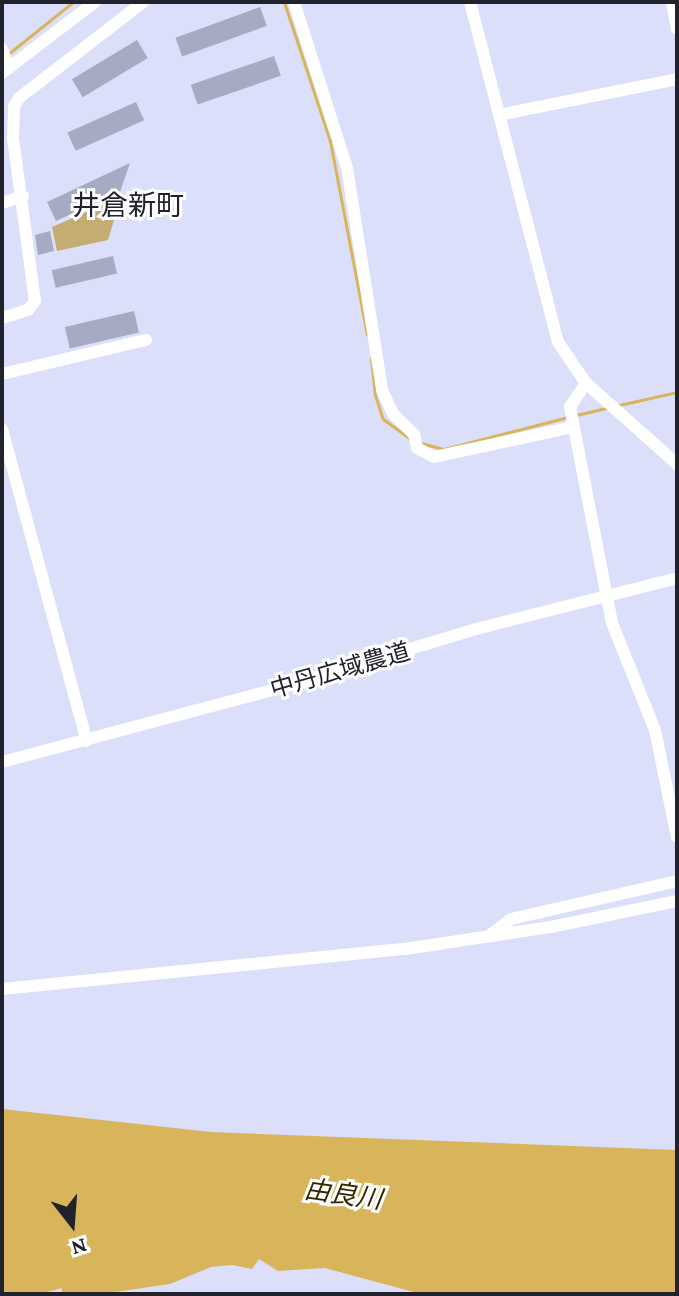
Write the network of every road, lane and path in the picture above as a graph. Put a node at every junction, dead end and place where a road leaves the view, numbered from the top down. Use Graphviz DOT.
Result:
graph roads {
  1 [pos="95,2"];
  2 [pos="143,2"];
  3 [pos="294,2"];
  4 [pos="470,2"];
  5 [pos="672,2"];
  6 [pos="677,29"];
  7 [pos="2,49"];
  8 [pos="5,70"];
  9 [pos="677,79"];
  10 [pos="499,115"];
  11 [pos="23,196"];
  12 [pos="2,203"];
  13 [pos="2,318"];
  14 [pos="146,340"];
  15 [pos="2,374"];
  16 [pos="586,383"];
  17 [pos="573,427"];
  18 [pos="2,429"];
  19 [pos="677,464"];
  20 [pos="16,481"];
  21 [pos="2,482"];
  22 [pos="677,578"];
  23 [pos="609,594"];
  24 [pos="87,741"];
  25 [pos="2,762"];
  26 [pos="677,837"];
  27 [pos="677,881"];
  28 [pos="677,901"];
  29 [pos="489,936"];
  30 [pos="2,989"];
  1 -- 8 [label="street"];
  2 -- 11 [label="street"];
  3 -- 17 [label="street"];
  4 -- 10 [label="street"];
  5 -- 6 [label="street"];
  7 -- 8 [label="street"];
  9 -- 10 [label="street"];
  10 -- 16 [label="street"];
  11 -- 12 [label="street"];
  11 -- 13 [label="street"];
  14 -- 15 [label="street"];
  16 -- 17 [label="street"];
  16 -- 19 [label="street"];
  17 -- 23 [label="street"];
  18 -- 20 [label="street"];
  20 -- 21 [label="street"];
  20 -- 24 [label="street"];
  22 -- 23 [label="street, 中丹広域農道"];
  23 -- 24 [label="street, 中丹広域農道"];
  23 -- 26 [label="street"];
  24 -- 25 [label="street, 中丹広域農道"];
  27 -- 29 [label="street"];
  28 -- 29 [label="street"];
  29 -- 30 [label="street"];
}
